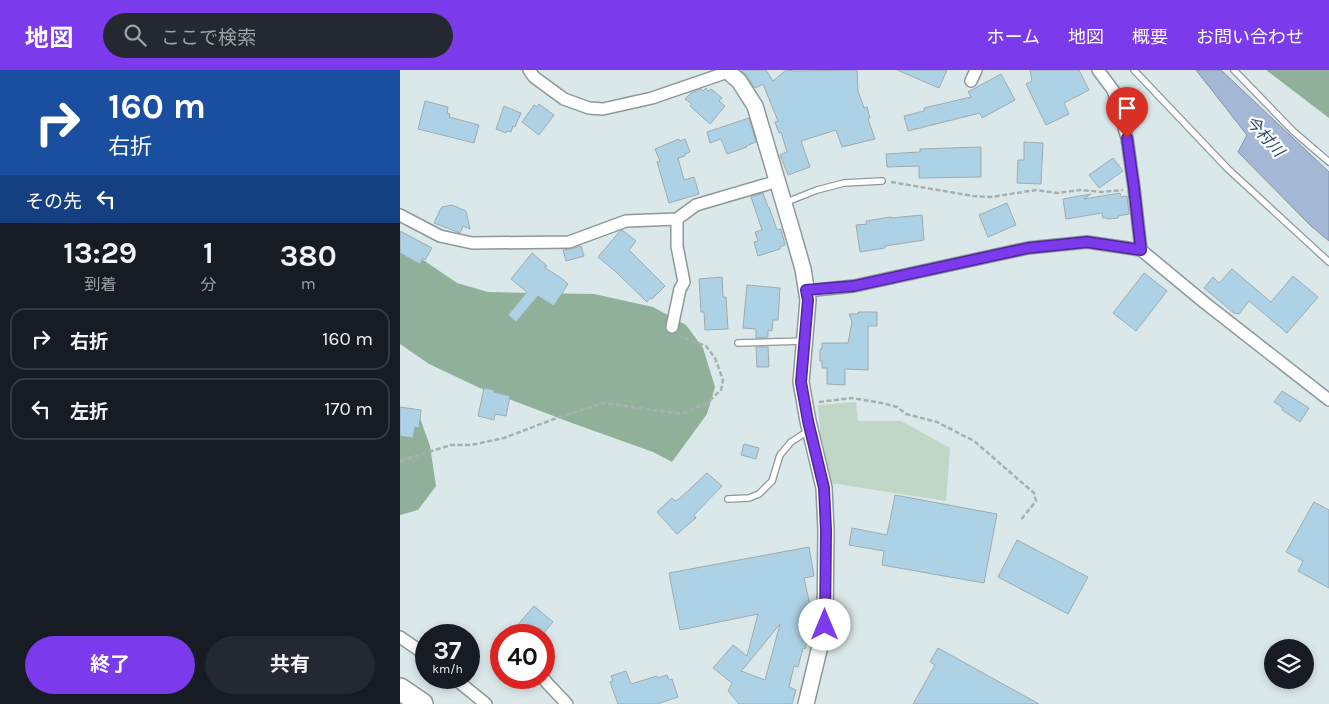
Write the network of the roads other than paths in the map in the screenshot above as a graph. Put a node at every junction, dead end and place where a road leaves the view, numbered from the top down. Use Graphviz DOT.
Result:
graph roads {
  1 [pos="529,70"];
  2 [pos="1098,70"];
  3 [pos="1134,70"];
  4 [pos="1234,70"];
  5 [pos="727,71"];
  6 [pos="1329,162"];
  7 [pos="778,181"];
  8 [pos="882,181"];
  9 [pos="784,203"];
  10 [pos="400,215"];
  11 [pos="677,219"];
  12 [pos="1141,250"];
  13 [pos="1329,262"];
  14 [pos="806,290"];
  15 [pos="672,327"];
  16 [pos="804,341"];
  17 [pos="738,343"];
  18 [pos="1329,400"];
  19 [pos="810,430"];
  20 [pos="728,500"];
  21 [pos="400,636"];
  22 [pos="415,647"];
  23 [pos="400,689"];
  24 [pos="468,689"];
  25 [pos="553,689"];
  26 [pos="422,704"];
  27 [pos="486,704"];
  28 [pos="567,704"];
  29 [pos="806,704"];
  1 -- 5 [label="street"];
  2 -- 12 [label="street"];
  3 -- 13 [label="lane"];
  4 -- 6 [label="lane"];
  5 -- 7 [label="street"];
  7 -- 9 [label="street"];
  7 -- 11 [label="street"];
  8 -- 9 [label="lane"];
  9 -- 14 [label="street"];
  10 -- 11 [label="street"];
  11 -- 15 [label="street"];
  12 -- 14 [label="street"];
  12 -- 18 [label="street"];
  14 -- 16 [label="street"];
  16 -- 17 [label="lane"];
  16 -- 19 [label="street"];
  19 -- 20 [label="lane"];
  19 -- 29 [label="street"];
  21 -- 22 [label="street"];
  23 -- 26 [label="highway"];
  24 -- 27 [label="street"];
  25 -- 28 [label="street"];
}
